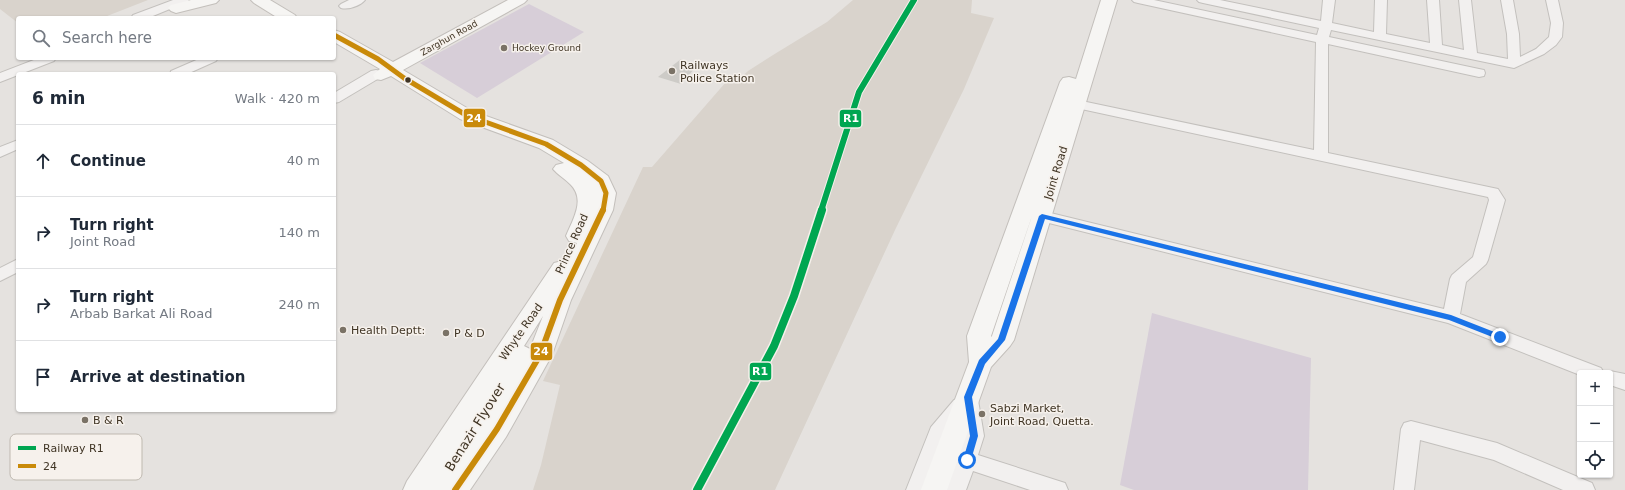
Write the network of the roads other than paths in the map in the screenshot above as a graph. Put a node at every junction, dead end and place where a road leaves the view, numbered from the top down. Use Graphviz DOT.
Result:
graph roads {
  1 [pos="196,0"];
  2 [pos="211,0"];
  3 [pos="254,0"];
  4 [pos="260,0"];
  5 [pos="359,0"];
  6 [pos="497,0"];
  7 [pos="519,0"];
  8 [pos="1095,0"];
  9 [pos="1109,0"];
  10 [pos="1138,0"];
  11 [pos="1203,0"];
  12 [pos="1276,0"];
  13 [pos="1329,0"];
  14 [pos="1382,0"];
  15 [pos="1433,0"];
  16 [pos="1465,0"];
  17 [pos="1507,0"];
  18 [pos="1552,0"];
  19 [pos="279,1"];
  20 [pos="1219,2"];
  21 [pos="180,4"];
  22 [pos="345,6"];
  23 [pos="1273,14"];
  24 [pos="143,16"];
  25 [pos="155,16"];
  26 [pos="286,16"];
  27 [pos="303,16"];
  28 [pos="1326,26"];
  29 [pos="1380,36"];
  30 [pos="336,38"];
  31 [pos="1322,39"];
  32 [pos="336,47"];
  33 [pos="1436,48"];
  34 [pos="1471,55"];
  35 [pos="29,60"];
  36 [pos="45,60"];
  37 [pos="208,60"];
  38 [pos="1514,64"];
  39 [pos="376,69"];
  40 [pos="0,72"];
  41 [pos="180,72"];
  42 [pos="1479,73"];
  43 [pos="0,78"];
  44 [pos="336,86"];
  45 [pos="336,98"];
  46 [pos="1077,104"];
  47 [pos="16,145"];
  48 [pos="0,152"];
  49 [pos="1321,156"];
  50 [pos="1023,211"];
  51 [pos="1042,216"];
  52 [pos="16,256"];
  53 [pos="0,264"];
  54 [pos="16,266"];
  55 [pos="0,275"];
  56 [pos="552,300"];
  57 [pos="1451,318"];
  58 [pos="981,362"];
  59 [pos="515,363"];
  60 [pos="1586,370"];
  61 [pos="1613,379"];
  62 [pos="1625,382"];
  63 [pos="968,397"];
  64 [pos="967,460"];
  65 [pos="416,490"];
  66 [pos="435,490"];
  67 [pos="455,490"];
  68 [pos="916,490"];
  69 [pos="934,490"];
  70 [pos="956,490"];
  71 [pos="1058,490"];
  72 [pos="1404,490"];
  73 [pos="1585,490"];
  1 -- 21 [label="street"];
  2 -- 21 [label="main road"];
  3 -- 4 [label="main road"];
  4 -- 26 [label="main road"];
  5 -- 22 [label="street"];
  6 -- 39 [label="main road, Zarghun Road"];
  7 -- 39 [label="main road, Zarghun Road"];
  8 -- 50 [label="main road, Joint Road"];
  9 -- 46 [label="main road, Joint Road"];
  10 -- 31 [label="street"];
  11 -- 20 [label="street"];
  12 -- 23 [label="street"];
  13 -- 28 [label="street"];
  14 -- 29 [label="street"];
  15 -- 33 [label="street"];
  16 -- 34 [label="street"];
  17 -- 38 [label="street"];
  18 -- 38 [label="street"];
  19 -- 27 [label="main road"];
  20 -- 23 [label="street"];
  21 -- 24 [label="street"];
  21 -- 25 [label="street"];
  23 -- 28 [label="street"];
  28 -- 29 [label="street"];
  28 -- 31 [label="street"];
  29 -- 33 [label="street"];
  30 -- 39 [label="main road, Prince Road"];
  31 -- 42 [label="street"];
  31 -- 49 [label="street"];
  32 -- 39 [label="main road, Prince Road"];
  33 -- 34 [label="street"];
  34 -- 38 [label="street"];
  35 -- 40 [label="street"];
  36 -- 43 [label="street"];
  37 -- 41 [label="street"];
  39 -- 44 [label="street, Zarghun Road"];
  39 -- 45 [label="street, Zarghun Road"];
  39 -- 56 [label="main road, Prince Road"];
  46 -- 49 [label="street"];
  46 -- 51 [label="main road, Joint Road"];
  47 -- 48 [label="street"];
  49 -- 57 [label="street"];
  50 -- 51 [label="street"];
  50 -- 58 [label="main road, Joint Road"];
  51 -- 57 [label="street"];
  51 -- 58 [label="main road, Joint Road"];
  52 -- 53 [label="street"];
  54 -- 55 [label="street"];
  56 -- 59 [label="main road, Whyte Road"];
  56 -- 65 [label="main road, Whyte Road"];
  56 -- 67 [label="main road, Whyte Road"];
  57 -- 60 [label="street"];
  58 -- 63 [label="main road, Joint Road"];
  59 -- 66 [label="main road, Benazir Flyover"];
  61 -- 62 [label="street"];
  63 -- 64 [label="street"];
  63 -- 68 [label="street"];
  63 -- 69 [label="main road, Joint Road"];
  64 -- 70 [label="street"];
  64 -- 71 [label="street"];
  72 -- 73 [label="street"];
}
